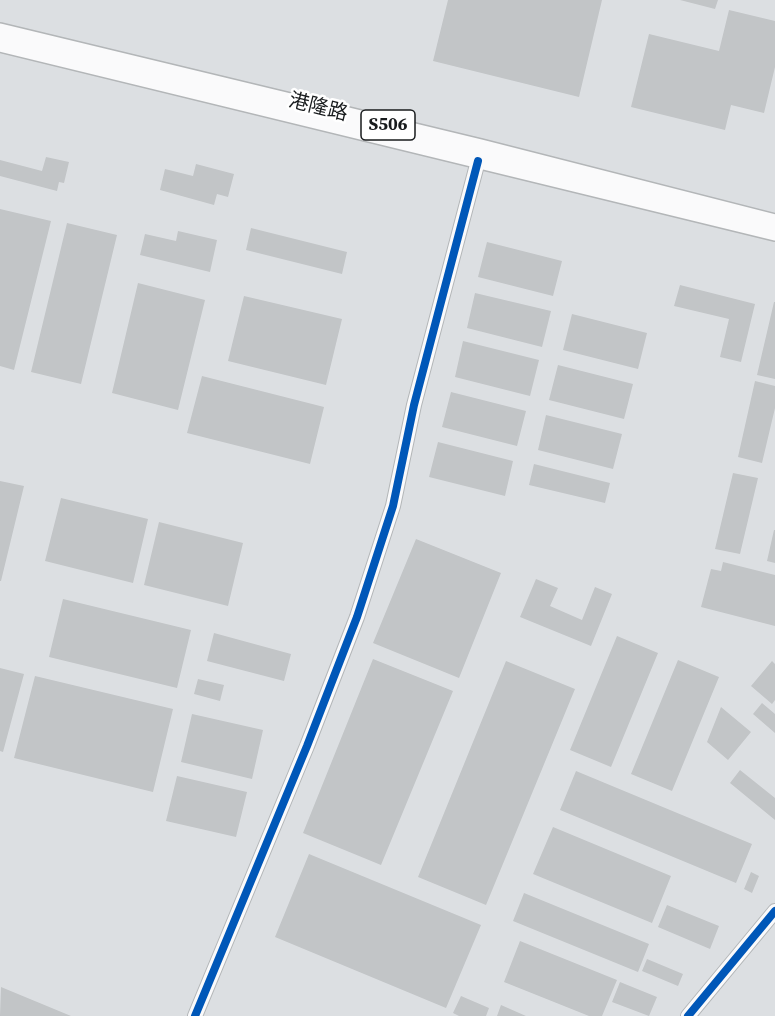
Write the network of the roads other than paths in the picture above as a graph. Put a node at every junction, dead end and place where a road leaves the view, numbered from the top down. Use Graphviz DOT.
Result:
graph roads {
  1 [pos="0,31"];
  2 [pos="0,44"];
  3 [pos="478,161"];
  4 [pos="775,222"];
  5 [pos="775,233"];
  6 [pos="775,911"];
  7 [pos="195,1016"];
  8 [pos="688,1016"];
  1 -- 4 [label="main road, 港隆路 / S506"];
  2 -- 3 [label="main road, 港隆路 / S506"];
  3 -- 5 [label="main road, 港隆路 / S506"];
  3 -- 7 [label="street"];
  6 -- 8 [label="street"];
}
